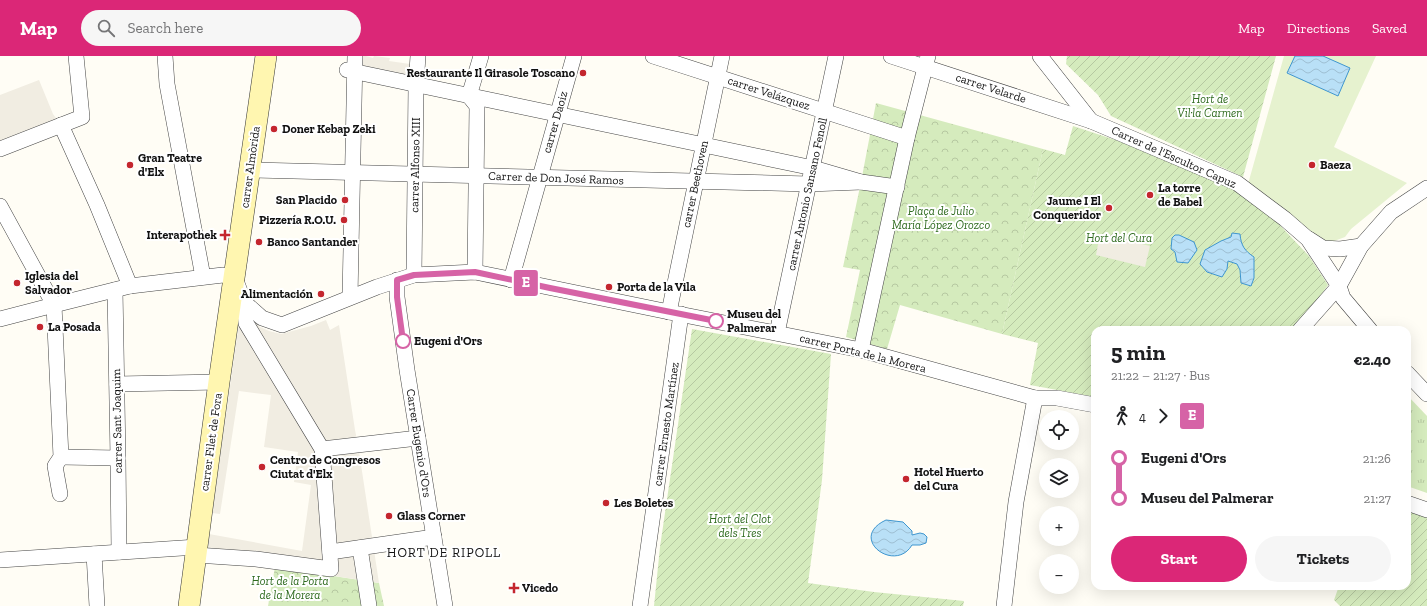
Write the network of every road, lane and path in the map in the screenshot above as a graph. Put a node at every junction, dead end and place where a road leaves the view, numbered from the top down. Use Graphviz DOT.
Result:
graph roads {
  1 [pos="76,56"];
  2 [pos="165,56"];
  3 [pos="266,56"];
  4 [pos="355,56"];
  5 [pos="418,56"];
  6 [pos="481,56"];
  7 [pos="574,56"];
  8 [pos="653,56"];
  9 [pos="722,56"];
  10 [pos="836,56"];
  11 [pos="891,56"];
  12 [pos="1040,56"];
  13 [pos="927,62"];
  14 [pos="351,71"];
  15 [pos="717,77"];
  16 [pos="416,86"];
  17 [pos="469,96"];
  18 [pos="825,111"];
  19 [pos="557,114"];
  20 [pos="1091,121"];
  21 [pos="61,125"];
  22 [pos="907,138"];
  23 [pos="703,145"];
  24 [pos="0,149"];
  25 [pos="813,168"];
  26 [pos="250,170"];
  27 [pos="353,173"];
  28 [pos="415,174"];
  29 [pos="476,175"];
  30 [pos="540,177"];
  31 [pos="696,181"];
  32 [pos="861,182"];
  33 [pos="809,184"];
  34 [pos="897,187"];
  35 [pos="1427,188"];
  36 [pos="0,206"];
  37 [pos="1308,239"];
  38 [pos="1361,246"];
  39 [pos="475,272"];
  40 [pos="414,275"];
  41 [pos="202,277"];
  42 [pos="235,278"];
  43 [pos="397,280"];
  44 [pos="511,280"];
  45 [pos="130,286"];
  46 [pos="1339,286"];
  47 [pos="115,290"];
  48 [pos="350,297"];
  49 [pos="244,302"];
  50 [pos="54,305"];
  51 [pos="675,313"];
  52 [pos="0,319"];
  53 [pos="1304,326"];
  54 [pos="1367,326"];
  55 [pos="777,332"];
  56 [pos="861,350"];
  57 [pos="1411,377"];
  58 [pos="219,382"];
  59 [pos="117,384"];
  60 [pos="1427,394"];
  61 [pos="1035,398"];
  62 [pos="1091,404"];
  63 [pos="418,438"];
  64 [pos="322,448"];
  65 [pos="61,457"];
  66 [pos="118,458"];
  67 [pos="60,494"];
  68 [pos="1411,504"];
  69 [pos="1427,510"];
  70 [pos="434,537"];
  71 [pos="360,548"];
  72 [pos="196,551"];
  73 [pos="119,552"];
  74 [pos="330,552"];
  75 [pos="94,554"];
  76 [pos="0,560"];
  77 [pos="96,606"];
  78 [pos="189,606"];
  79 [pos="370,606"];
  80 [pos="446,606"];
  81 [pos="640,606"];
  82 [pos="1004,606"];
  1 -- 21 [label="street"];
  2 -- 41 [label="street"];
  3 -- 26 [label="street, carrer Almòrida"];
  4 -- 14 [label="street"];
  5 -- 16 [label="street, carrer Alfonso XIII"];
  6 -- 17 [label="street"];
  7 -- 19 [label="street, carrer Daoiz"];
  8 -- 15 [label="street, carrer Velázquez"];
  9 -- 15 [label="street, carrer Beethoven"];
  10 -- 18 [label="street, carrer Antonio Sansano Fenoll"];
  11 -- 13 [label="street, carrer Velarde"];
  12 -- 20 [label="street, Carrer de l'Escultor Capuz"];
  13 -- 20 [label="street, carrer Velarde"];
  13 -- 22 [label="street"];
  14 -- 16 [label="street"];
  14 -- 27 [label="street"];
  15 -- 18 [label="street, carrer Velázquez"];
  15 -- 23 [label="street, carrer Beethoven"];
  16 -- 17 [label="street"];
  16 -- 28 [label="street, carrer Alfonso XIII"];
  17 -- 19 [label="street"];
  17 -- 29 [label="street"];
  18 -- 22 [label="street, carrer Velázquez"];
  18 -- 25 [label="street, carrer Antonio Sansano Fenoll"];
  19 -- 23 [label="street"];
  19 -- 30 [label="street, carrer Daoiz"];
  20 -- 37 [label="street, Carrer de l'Escultor Capuz"];
  21 -- 24 [label="street"];
  21 -- 45 [label="street"];
  22 -- 34 [label="street"];
  23 -- 25 [label="street"];
  23 -- 31 [label="street, carrer Beethoven"];
  25 -- 32 [label="street"];
  25 -- 33 [label="street, carrer Antonio Sansano Fenoll"];
  26 -- 27 [label="street, Carrer de Don José Ramos"];
  26 -- 42 [label="street, carrer Almòrida"];
  27 -- 28 [label="street, Carrer de Don José Ramos"];
  27 -- 48 [label="street"];
  28 -- 29 [label="street, Carrer de Don José Ramos"];
  28 -- 40 [label="street, carrer Alfonso XIII"];
  29 -- 30 [label="street, Carrer de Don José Ramos"];
  29 -- 39 [label="street"];
  30 -- 31 [label="street, Carrer de Don José Ramos"];
  30 -- 44 [label="street, carrer Daoiz"];
  31 -- 33 [label="street, Carrer de Don José Ramos"];
  31 -- 51 [label="street, carrer Beethoven"];
  32 -- 33 [label="street, Carrer de Don José Ramos"];
  32 -- 34 [label="street"];
  33 -- 55 [label="street, carrer Antonio Sansano Fenoll"];
  34 -- 56 [label="street"];
  35 -- 38 [label="street"];
  36 -- 50 [label="street"];
  37 -- 38 [label="street"];
  37 -- 46 [label="street, Carrer de l'Escultor Capuz"];
  38 -- 46 [label="street"];
  39 -- 40 [label="street, carrer Porta de la Morera"];
  39 -- 44 [label="street, carrer Porta de la Morera"];
  40 -- 43 [label="street, carrer Porta de la Morera"];
  41 -- 42 [label="street"];
  41 -- 45 [label="street"];
  42 -- 49 [label="street, carrer Porta de la Morera"];
  42 -- 58 [label="street, carrer Filet de Fora"];
  43 -- 48 [label="street, carrer Porta de la Morera"];
  43 -- 63 [label="street, Carrer Eugenio d'Ors"];
  44 -- 51 [label="street, carrer Porta de la Morera"];
  45 -- 47 [label="street"];
  46 -- 53 [label="street"];
  46 -- 54 [label="street, Carrer de l'Escultor Capuz"];
  47 -- 50 [label="street"];
  47 -- 59 [label="street, carrer Sant Joaquim"];
  48 -- 49 [label="street, carrer Porta de la Morera"];
  49 -- 64 [label="street"];
  50 -- 52 [label="street"];
  50 -- 65 [label="street"];
  51 -- 55 [label="street, carrer Porta de la Morera"];
  51 -- 81 [label="street, carrer Ernesto Martínez"];
  55 -- 56 [label="street, carrer Porta de la Morera"];
  56 -- 61 [label="street, carrer Porta de la Morera"];
  57 -- 60 [label="street"];
  58 -- 59 [label="street"];
  58 -- 72 [label="street, carrer Filet de Fora"];
  59 -- 66 [label="street, carrer Sant Joaquim"];
  61 -- 62 [label="street, carrer Porta de la Morera"];
  61 -- 82 [label="street"];
  63 -- 64 [label="street"];
  63 -- 70 [label="street, Carrer Eugenio d'Ors"];
  64 -- 74 [label="street"];
  65 -- 66 [label="street"];
  65 -- 67 [label="street"];
  66 -- 73 [label="street, carrer Sant Joaquim"];
  68 -- 69 [label="street"];
  70 -- 71 [label="street"];
  70 -- 80 [label="street, Carrer Eugenio d'Ors"];
  71 -- 74 [label="street"];
  71 -- 79 [label="street"];
  72 -- 73 [label="street"];
  72 -- 74 [label="street"];
  72 -- 78 [label="street, carrer Filet de Fora"];
  73 -- 75 [label="street"];
  75 -- 76 [label="street"];
  75 -- 77 [label="street"];
}
